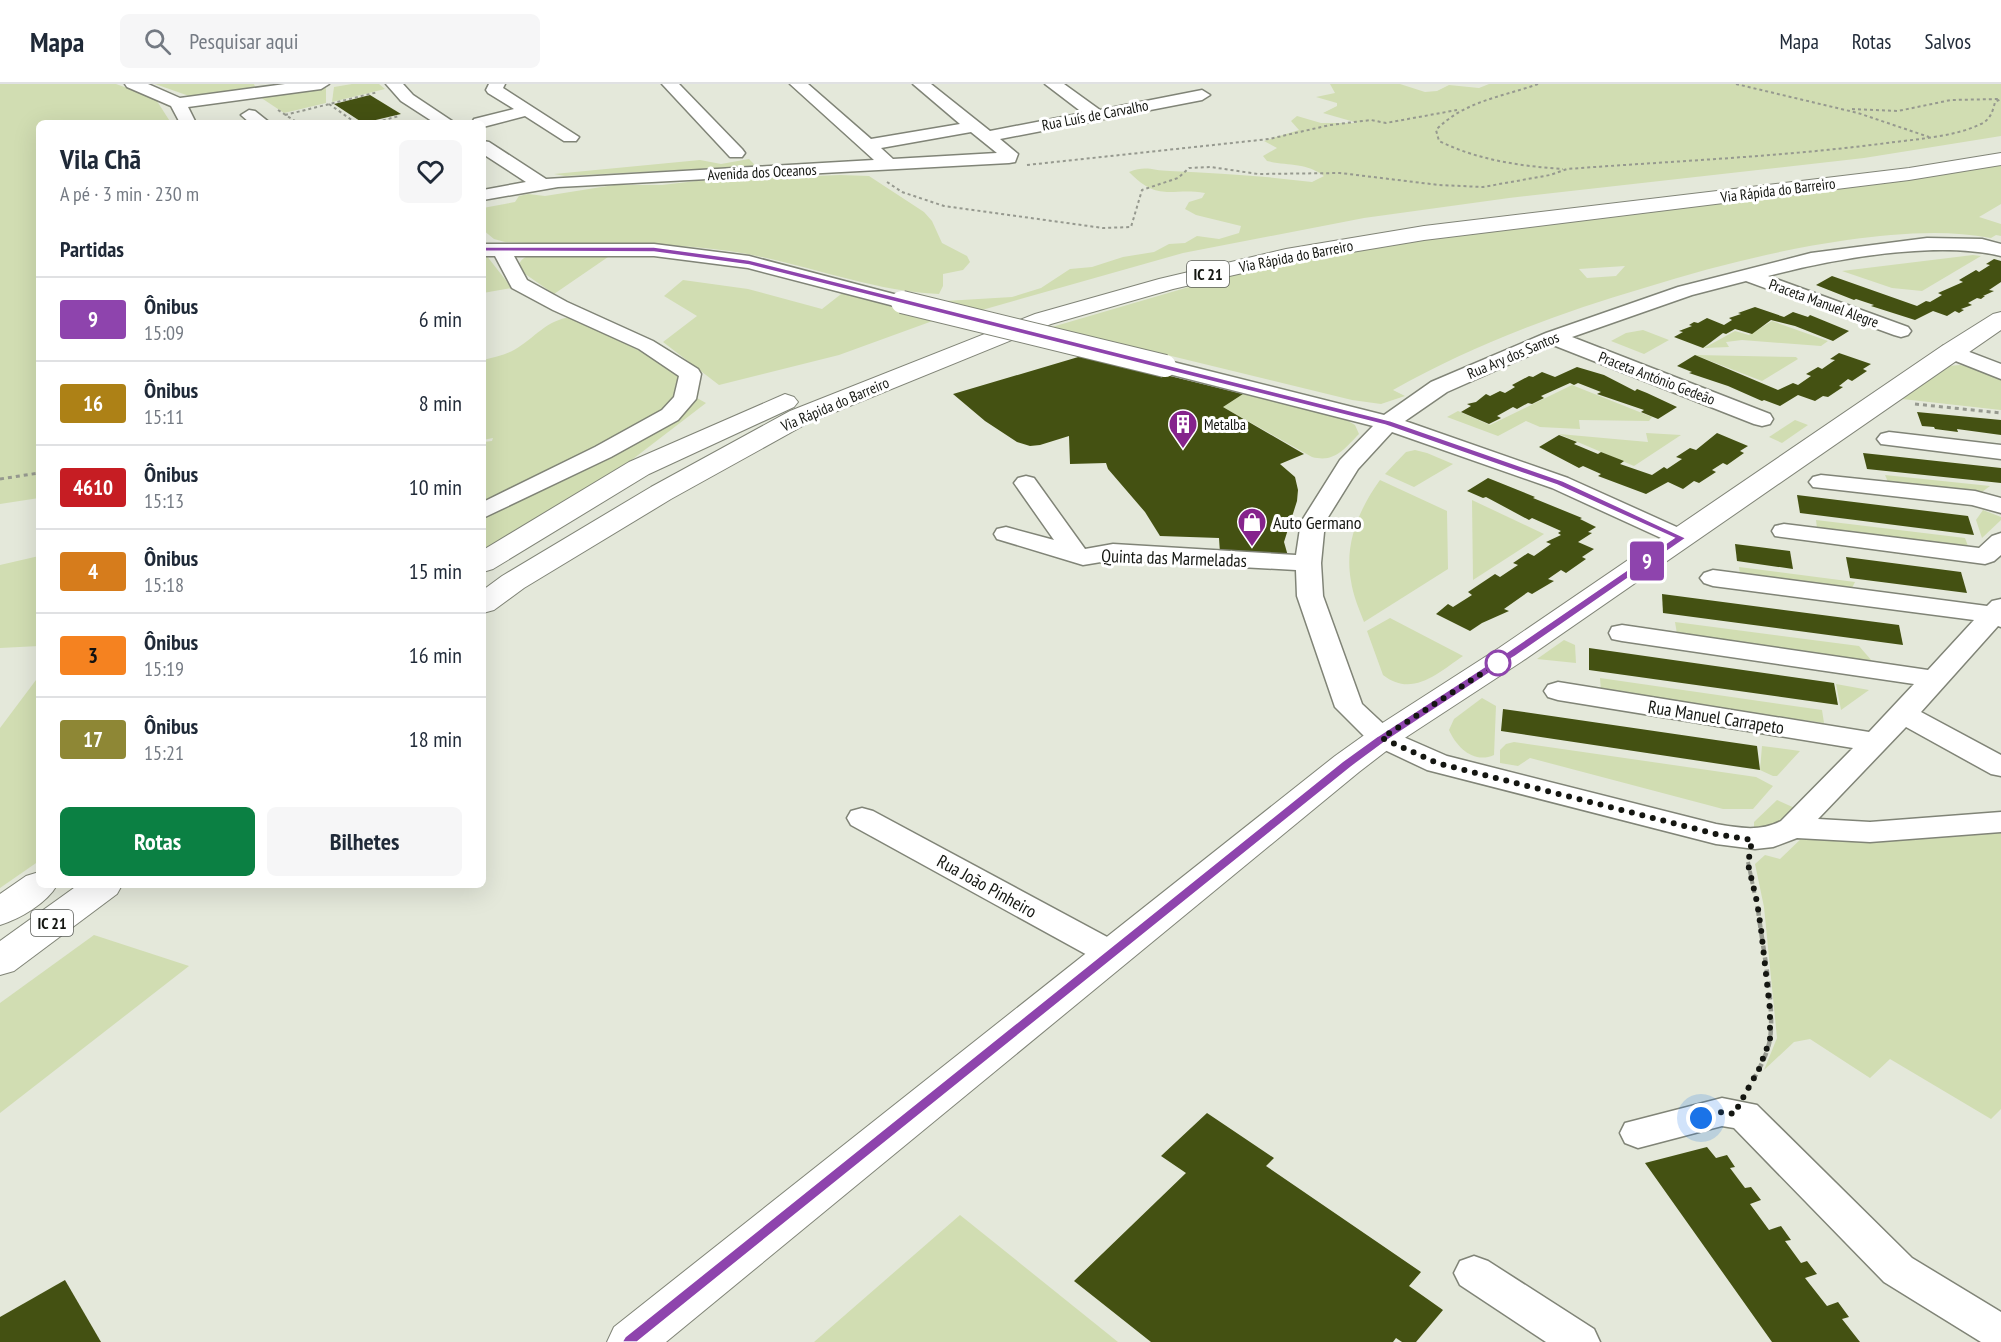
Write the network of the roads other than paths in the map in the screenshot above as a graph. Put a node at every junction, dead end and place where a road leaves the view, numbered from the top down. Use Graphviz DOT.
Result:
graph roads {
  1 [pos="133,84"];
  2 [pos="321,84"];
  3 [pos="497,84"];
  4 [pos="670,84"];
  5 [pos="798,84"];
  6 [pos="921,84"];
  7 [pos="1053,84"];
  8 [pos="1184,84"];
  9 [pos="391,87"];
  10 [pos="178,103"];
  11 [pos="526,111"];
  12 [pos="1097,115"];
  13 [pos="186,120"];
  14 [pos="442,120"];
  15 [pos="486,121"];
  16 [pos="981,131"];
  17 [pos="570,137"];
  18 [pos="2001,142"];
  19 [pos="867,145"];
  20 [pos="486,148"];
  21 [pos="736,153"];
  22 [pos="2001,159"];
  23 [pos="881,166"];
  24 [pos="540,183"];
  25 [pos="486,194"];
  26 [pos="493,250"];
  27 [pos="2001,250"];
  28 [pos="1747,275"];
  29 [pos="2001,320"];
  30 [pos="1901,331"];
  31 [pos="1553,337"];
  32 [pos="1951,351"];
  33 [pos="888,357"];
  34 [pos="856,370"];
  35 [pos="2001,372"];
  36 [pos="1762,419"];
  37 [pos="1388,423"];
  38 [pos="1889,439"];
  39 [pos="2001,452"];
  40 [pos="1821,482"];
  41 [pos="1026,483"];
  42 [pos="2001,507"];
  43 [pos="486,510"];
  44 [pos="1784,531"];
  45 [pos="1006,534"];
  46 [pos="1681,538"];
  47 [pos="2001,541"];
  48 [pos="1077,555"];
  49 [pos="486,561"];
  50 [pos="1308,563"];
  51 [pos="1713,578"];
  52 [pos="486,602"];
  53 [pos="1998,614"];
  54 [pos="1622,633"];
  55 [pos="1935,679"];
  56 [pos="1558,691"];
  57 [pos="1903,714"];
  58 [pos="1382,738"];
  59 [pos="1875,742"];
  60 [pos="2001,767"];
  61 [pos="861,818"];
  62 [pos="2001,822"];
  63 [pos="1792,828"];
  64 [pos="36,887"];
  65 [pos="100,888"];
  66 [pos="0,912"];
  67 [pos="1112,954"];
  68 [pos="0,961"];
  69 [pos="1638,1133"];
  70 [pos="1474,1273"];
  71 [pos="2001,1333"];
  72 [pos="631,1342"];
  73 [pos="1580,1342"];
  1 -- 10 [label="street"];
  2 -- 10 [label="street"];
  3 -- 11 [label="street"];
  4 -- 21 [label="street"];
  5 -- 19 [label="street"];
  6 -- 16 [label="street"];
  7 -- 12 [label="street"];
  8 -- 12 [label="street, Rua Luís de Carvalho"];
  9 -- 14 [label="street"];
  10 -- 13 [label="street"];
  11 -- 15 [label="street"];
  11 -- 17 [label="street"];
  12 -- 16 [label="street, Rua Luís de Carvalho"];
  16 -- 19 [label="street, Rua Luís de Carvalho"];
  16 -- 23 [label="street, Avenida dos Oceanos"];
  18 -- 33 [label="main road, Via Rápida do Barreiro / IC 21"];
  19 -- 23 [label="street"];
  20 -- 24 [label="street"];
  22 -- 52 [label="main road, Via Rápida do Barreiro / IC 21"];
  23 -- 24 [label="street, Avenida dos Oceanos"];
  24 -- 25 [label="street, Avenida dos Oceanos"];
  26 -- 37 [label="street, bridge"];
  26 -- 43 [label="street"];
  27 -- 28 [label="street, Rua Ary dos Santos"];
  28 -- 30 [label="street, Praceta Manuel Alegre"];
  28 -- 31 [label="street, Rua Ary dos Santos"];
  29 -- 32 [label="main road"];
  31 -- 36 [label="street, Praceta António Gedeão"];
  31 -- 37 [label="street, Rua Ary dos Santos"];
  32 -- 35 [label="street"];
  32 -- 46 [label="main road"];
  34 -- 49 [label="main road, Via Rápida do Barreiro"];
  37 -- 46 [label="street"];
  37 -- 50 [label="street, Rua Ary dos Santos"];
  38 -- 39 [label="street"];
  40 -- 42 [label="street"];
  41 -- 48 [label="street, Quinta das Marmeladas"];
  44 -- 47 [label="street"];
  45 -- 48 [label="street, Quinta das Marmeladas"];
  46 -- 58 [label="main road"];
  48 -- 50 [label="street, Quinta das Marmeladas"];
  50 -- 58 [label="street, Rua Ary dos Santos"];
  51 -- 53 [label="street"];
  53 -- 55 [label="street"];
  54 -- 55 [label="street"];
  55 -- 57 [label="street"];
  56 -- 59 [label="street, Rua Manuel Carrapeto"];
  57 -- 59 [label="street"];
  57 -- 60 [label="street"];
  58 -- 63 [label="street"];
  58 -- 67 [label="main road"];
  59 -- 63 [label="street"];
  61 -- 67 [label="street, Rua João Pinheiro"];
  62 -- 63 [label="street"];
  64 -- 66 [label="main road, IC 21"];
  65 -- 68 [label="main road, IC 21"];
  67 -- 72 [label="main road"];
  69 -- 71 [label="street"];
  70 -- 73 [label="street"];
}
